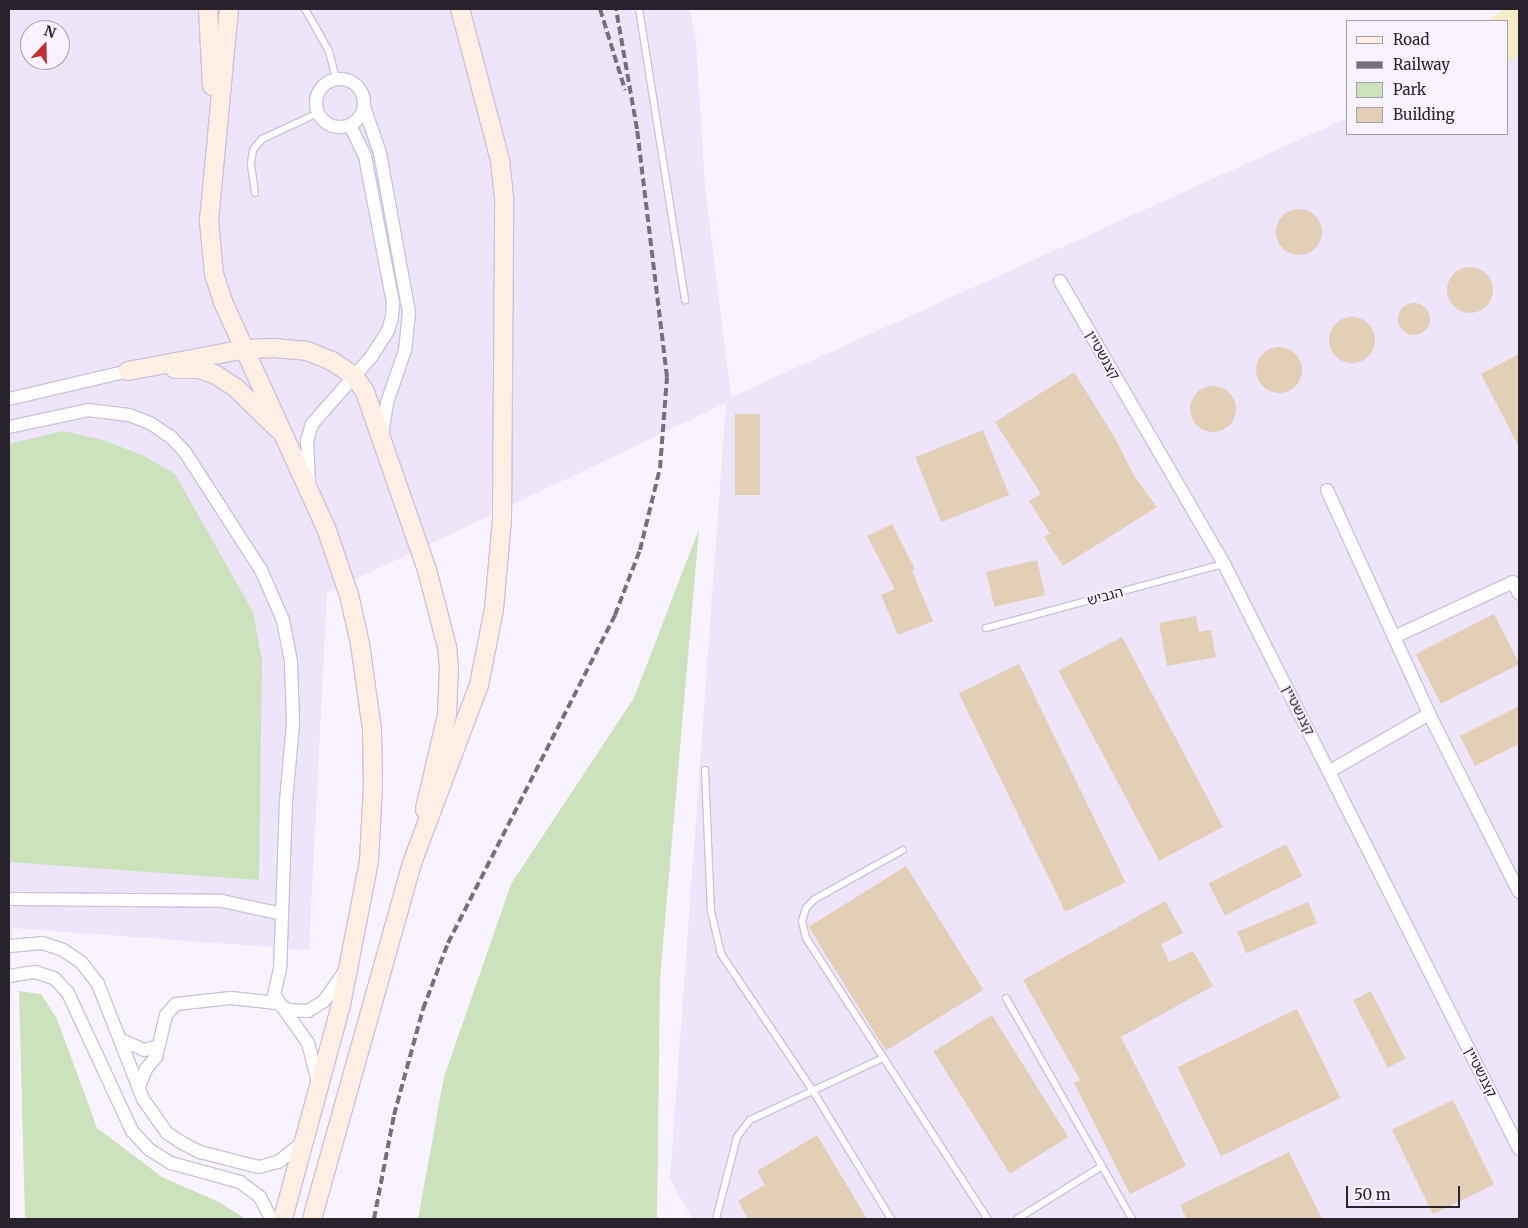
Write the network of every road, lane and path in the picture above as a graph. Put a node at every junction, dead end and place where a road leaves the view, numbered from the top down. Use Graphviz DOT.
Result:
graph roads {
  1 [pos="208,9"];
  2 [pos="229,9"];
  3 [pos="305,9"];
  4 [pos="460,9"];
  5 [pos="639,9"];
  6 [pos="336,79"];
  7 [pos="364,107"];
  8 [pos="318,113"];
  9 [pos="350,125"];
  10 [pos="214,139"];
  11 [pos="255,192"];
  12 [pos="1060,281"];
  13 [pos="685,300"];
  14 [pos="245,349"];
  15 [pos="128,371"];
  16 [pos="354,376"];
  17 [pos="9,399"];
  18 [pos="9,427"];
  19 [pos="382,436"];
  20 [pos="287,438"];
  21 [pos="309,487"];
  22 [pos="1327,490"];
  23 [pos="1224,564"];
  24 [pos="1519,594"];
  25 [pos="986,628"];
  26 [pos="1394,637"];
  27 [pos="1429,714"];
  28 [pos="705,770"];
  29 [pos="1330,771"];
  30 [pos="902,850"];
  31 [pos="412,863"];
  32 [pos="1519,892"];
  33 [pos="9,899"];
  34 [pos="282,914"];
  35 [pos="9,946"];
  36 [pos="348,966"];
  37 [pos="9,976"];
  38 [pos="1006,998"];
  39 [pos="277,1003"];
  40 [pos="121,1040"];
  41 [pos="158,1046"];
  42 [pos="883,1058"];
  43 [pos="139,1087"];
  44 [pos="320,1090"];
  45 [pos="813,1091"];
  46 [pos="305,1141"];
  47 [pos="1519,1149"];
  48 [pos="1102,1166"];
  49 [pos="271,1219"];
  50 [pos="283,1219"];
  51 [pos="312,1219"];
  52 [pos="716,1219"];
  53 [pos="891,1219"];
  54 [pos="988,1219"];
  55 [pos="1016,1219"];
  56 [pos="1132,1219"];
  1 -- 10 [label="street"];
  2 -- 10 [label="street"];
  3 -- 6 [label="lane"];
  4 -- 31 [label="street"];
  5 -- 13 [label="lane"];
  6 -- 7 [label="street"];
  6 -- 8 [label="street"];
  7 -- 9 [label="street"];
  7 -- 19 [label="street"];
  8 -- 9 [label="street"];
  8 -- 11 [label="lane"];
  9 -- 16 [label="street"];
  10 -- 14 [label="street"];
  12 -- 23 [label="street, קצנשטיין"];
  14 -- 15 [label="street"];
  14 -- 16 [label="street"];
  14 -- 20 [label="street"];
  15 -- 17 [label="street"];
  15 -- 20 [label="street"];
  16 -- 19 [label="street"];
  16 -- 21 [label="street"];
  18 -- 34 [label="street"];
  19 -- 31 [label="street"];
  20 -- 21 [label="street"];
  21 -- 36 [label="street"];
  22 -- 26 [label="street"];
  23 -- 25 [label="lane, הגביש"];
  23 -- 29 [label="street, קצנשטיין"];
  24 -- 26 [label="street"];
  26 -- 27 [label="street"];
  27 -- 29 [label="street"];
  27 -- 32 [label="street"];
  28 -- 45 [label="lane"];
  29 -- 47 [label="street, קצנשטיין"];
  30 -- 42 [label="lane"];
  31 -- 51 [label="street"];
  33 -- 34 [label="street"];
  34 -- 39 [label="street"];
  35 -- 40 [label="street"];
  36 -- 39 [label="street"];
  36 -- 44 [label="street"];
  37 -- 49 [label="street"];
  38 -- 48 [label="lane"];
  39 -- 41 [label="street"];
  39 -- 44 [label="street"];
  40 -- 41 [label="street"];
  40 -- 43 [label="street"];
  41 -- 43 [label="street"];
  42 -- 45 [label="lane"];
  42 -- 54 [label="lane"];
  43 -- 46 [label="street"];
  44 -- 46 [label="street"];
  45 -- 52 [label="lane"];
  45 -- 53 [label="lane"];
  46 -- 50 [label="street"];
  48 -- 55 [label="lane"];
  48 -- 56 [label="lane"];
}
